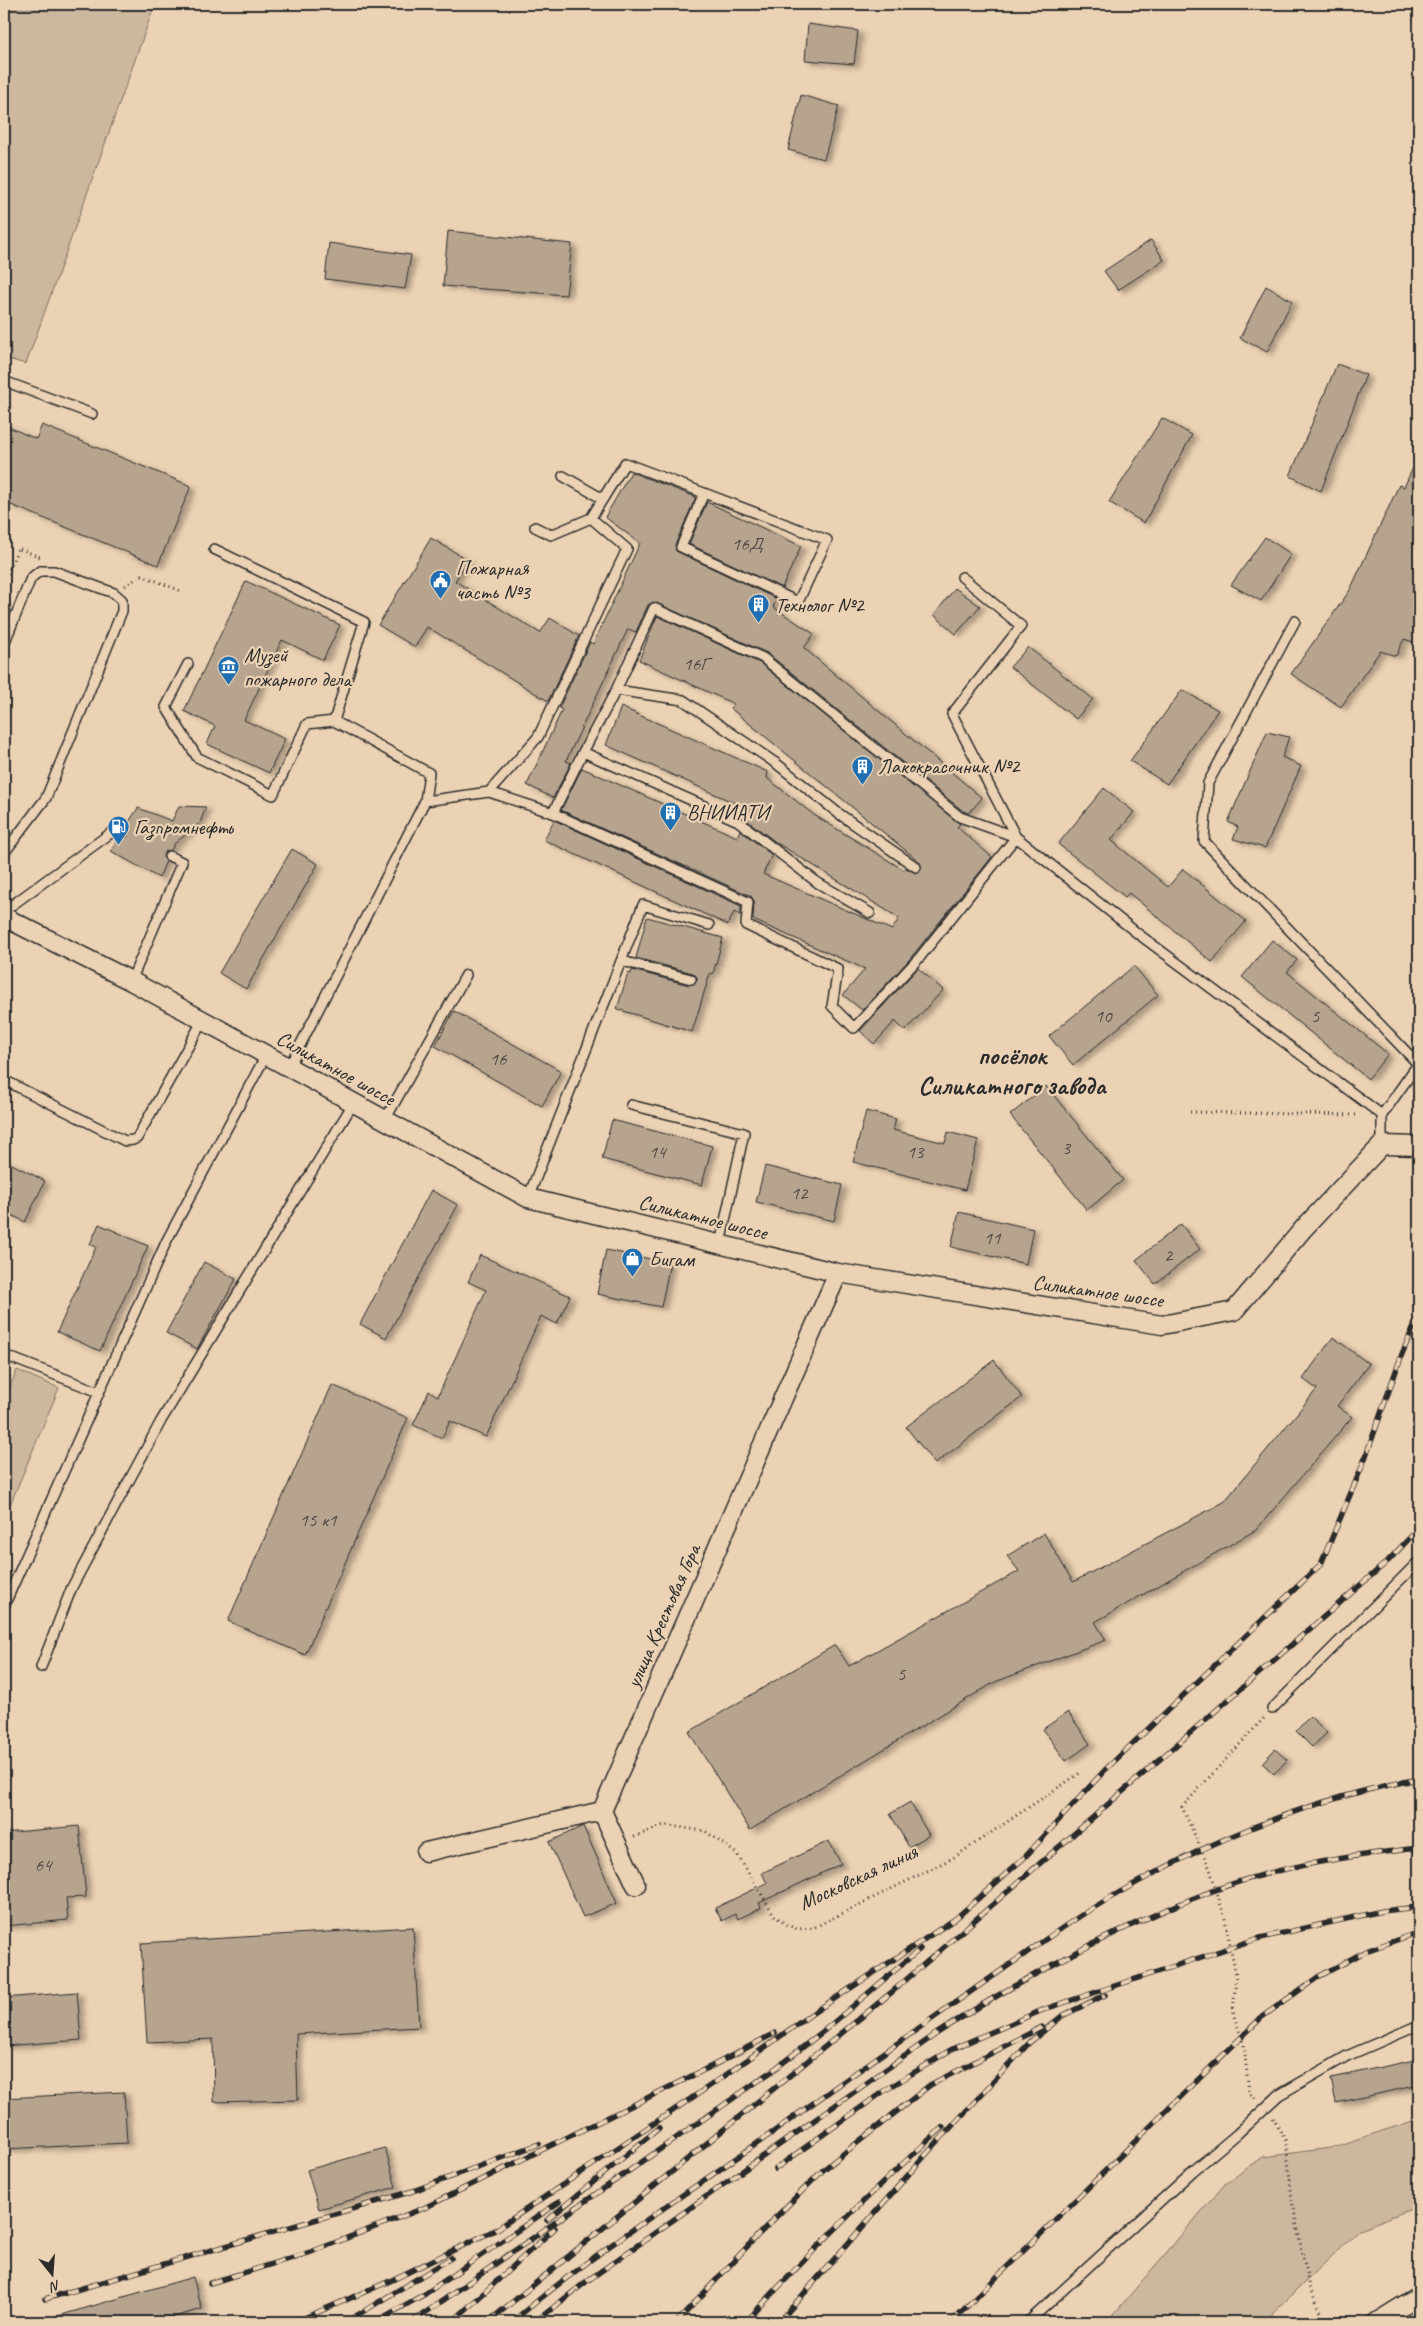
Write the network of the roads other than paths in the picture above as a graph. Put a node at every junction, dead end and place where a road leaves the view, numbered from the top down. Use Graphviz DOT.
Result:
graph roads {
  1 [pos="4,381"];
  2 [pos="92,414"];
  3 [pos="563,476"];
  4 [pos="704,493"];
  5 [pos="603,499"];
  6 [pos="592,518"];
  7 [pos="535,527"];
  8 [pos="214,549"];
  9 [pos="962,577"];
  10 [pos="1295,621"];
  11 [pos="4,644"];
  12 [pos="188,664"];
  13 [pos="616,690"];
  14 [pos="334,721"];
  15 [pos="583,752"];
  16 [pos="489,792"];
  17 [pos="425,801"];
  18 [pos="553,813"];
  19 [pos="122,833"];
  20 [pos="1016,837"];
  21 [pos="4,853"];
  22 [pos="169,856"];
  23 [pos="916,867"];
  24 [pos="4,911"];
  25 [pos="870,912"];
  26 [pos="4,917"];
  27 [pos="708,925"];
  28 [pos="622,961"];
  29 [pos="466,975"];
  30 [pos="692,979"];
  31 [pos="131,981"];
  32 [pos="203,1020"];
  33 [pos="266,1054"];
  34 [pos="289,1067"];
  35 [pos="4,1080"];
  36 [pos="354,1102"];
  37 [pos="630,1105"];
  38 [pos="1382,1115"];
  39 [pos="385,1120"];
  40 [pos="1382,1145"];
  41 [pos="1419,1146"];
  42 [pos="528,1198"];
  43 [pos="720,1244"];
  44 [pos="838,1273"];
  45 [pos="4,1355"];
  46 [pos="99,1392"];
  47 [pos="1419,1561"];
  48 [pos="4,1606"];
  49 [pos="41,1667"];
  50 [pos="1272,1709"];
  51 [pos="602,1811"];
  52 [pos="426,1852"];
  53 [pos="636,1885"];
  54 [pos="1419,2025"];
  55 [pos="1419,2296"];
  56 [pos="1028,2322"];
  57 [pos="1377,2322"];
  1 -- 2 [label="lane"];
  3 -- 5 [label="lane"];
  4 -- 4 [label="lane"];
  4 -- 5 [label="lane"];
  5 -- 6 [label="lane"];
  6 -- 7 [label="lane"];
  6 -- 16 [label="lane"];
  8 -- 14 [label="lane"];
  9 -- 20 [label="lane"];
  10 -- 38 [label="lane"];
  11 -- 21 [label="lane"];
  12 -- 14 [label="lane"];
  13 -- 15 [label="lane"];
  13 -- 20 [label="lane"];
  13 -- 23 [label="lane"];
  14 -- 17 [label="lane"];
  15 -- 18 [label="lane"];
  15 -- 25 [label="lane"];
  16 -- 17 [label="lane"];
  16 -- 18 [label="lane"];
  17 -- 34 [label="lane"];
  18 -- 20 [label="lane"];
  19 -- 24 [label="lane"];
  20 -- 38 [label="lane"];
  22 -- 31 [label="lane"];
  26 -- 31 [label="street, Силикатное шоссе"];
  27 -- 28 [label="lane"];
  28 -- 30 [label="lane"];
  28 -- 42 [label="lane"];
  29 -- 39 [label="lane"];
  31 -- 32 [label="street, Силикатное шоссе"];
  32 -- 33 [label="street, Силикатное шоссе"];
  32 -- 35 [label="lane"];
  33 -- 34 [label="street, Силикатное шоссе"];
  33 -- 46 [label="lane"];
  34 -- 36 [label="street, Силикатное шоссе"];
  36 -- 39 [label="street, Силикатное шоссе"];
  36 -- 49 [label="lane"];
  37 -- 43 [label="lane"];
  38 -- 40 [label="lane"];
  39 -- 42 [label="street, Силикатное шоссе"];
  40 -- 41 [label="street"];
  40 -- 44 [label="street, Силикатное шоссе"];
  42 -- 43 [label="street, Силикатное шоссе"];
  43 -- 44 [label="street, Силикатное шоссе"];
  44 -- 51 [label="street, улица Крестовая Гора"];
  45 -- 46 [label="lane"];
  46 -- 48 [label="lane"];
  47 -- 50 [label="lane"];
  51 -- 52 [label="street"];
  51 -- 53 [label="street"];
  54 -- 56 [label="lane"];
  55 -- 57 [label="street"];
}
